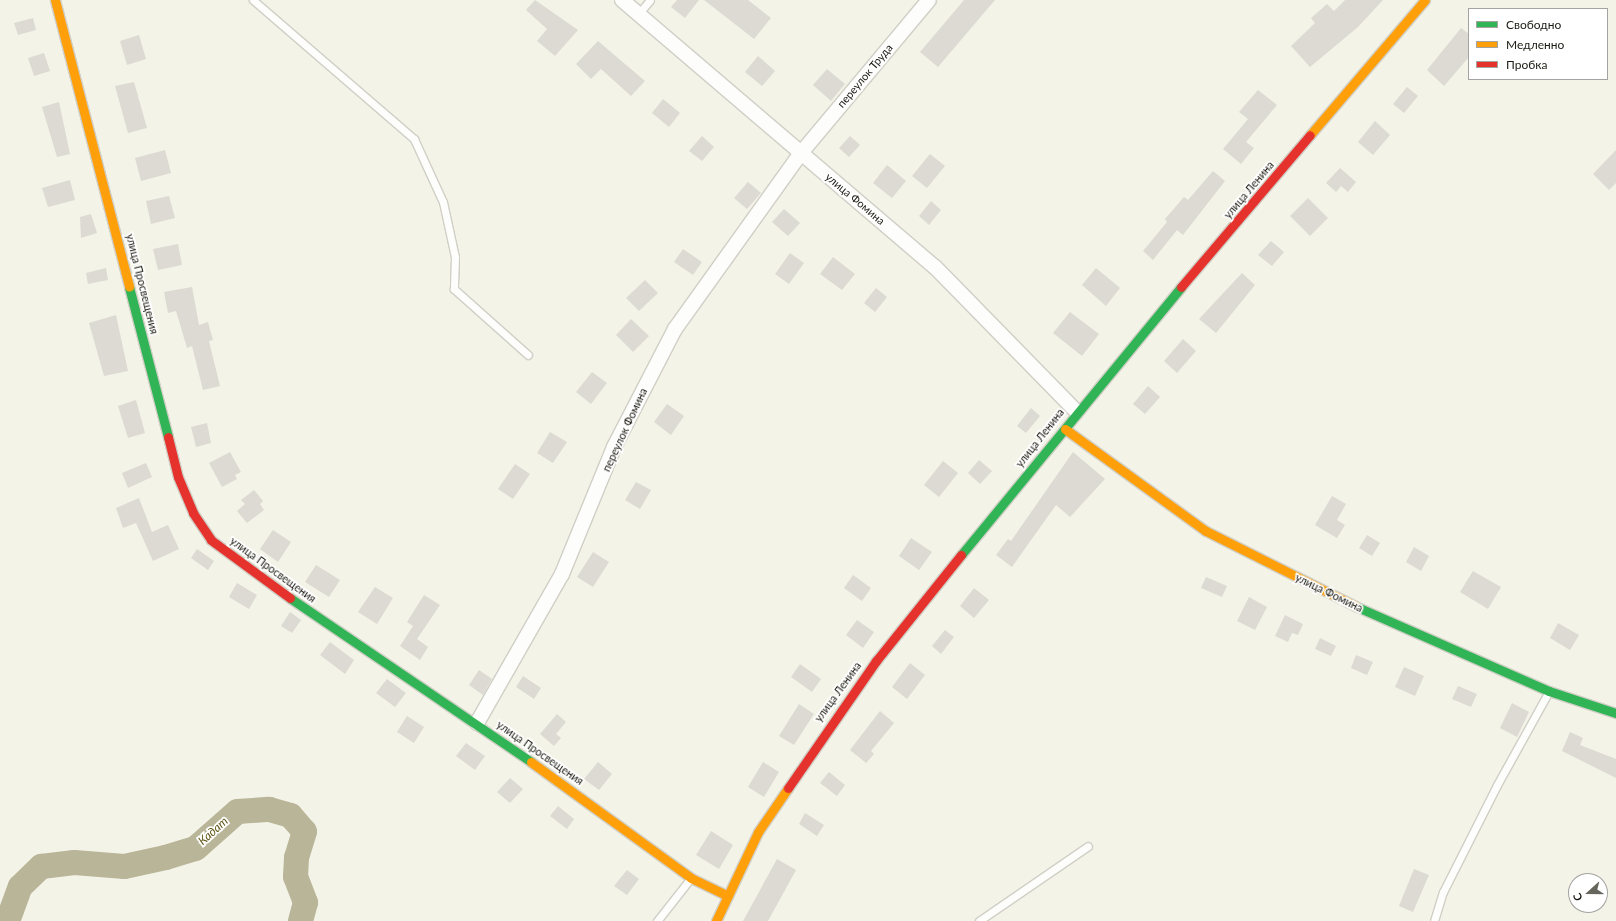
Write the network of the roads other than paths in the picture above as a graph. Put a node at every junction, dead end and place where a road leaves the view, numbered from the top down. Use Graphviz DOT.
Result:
graph roads {
  1 [pos="55,0"];
  2 [pos="253,0"];
  3 [pos="622,0"];
  4 [pos="650,0"];
  5 [pos="929,0"];
  6 [pos="1425,0"];
  7 [pos="638,14"];
  8 [pos="801,153"];
  9 [pos="528,354"];
  10 [pos="1076,412"];
  11 [pos="1065,429"];
  12 [pos="1549,691"];
  13 [pos="1616,713"];
  14 [pos="477,723"];
  15 [pos="1088,846"];
  16 [pos="691,878"];
  17 [pos="728,896"];
  18 [pos="657,921"];
  19 [pos="716,921"];
  20 [pos="979,921"];
  21 [pos="1434,921"];
  1 -- 14 [label="street, улица Просвещения"];
  2 -- 9 [label="lane"];
  3 -- 7 [label="street, улица Фомина"];
  4 -- 7 [label="lane"];
  5 -- 8 [label="street, переулок Труда"];
  6 -- 10 [label="street, улица Ленина"];
  7 -- 8 [label="street, улица Фомина"];
  8 -- 10 [label="street, улица Фомина"];
  8 -- 14 [label="street, переулок Фомина"];
  10 -- 11 [label="street, улица Ленина"];
  11 -- 12 [label="street, улица Фомина"];
  11 -- 17 [label="street, улица Ленина"];
  12 -- 13 [label="street, улица Фомина"];
  12 -- 21 [label="lane"];
  14 -- 16 [label="street, улица Просвещения"];
  15 -- 20 [label="lane"];
  16 -- 17 [label="street, улица Просвещения"];
  16 -- 18 [label="lane"];
  17 -- 19 [label="street, улица Ленина"];
}
